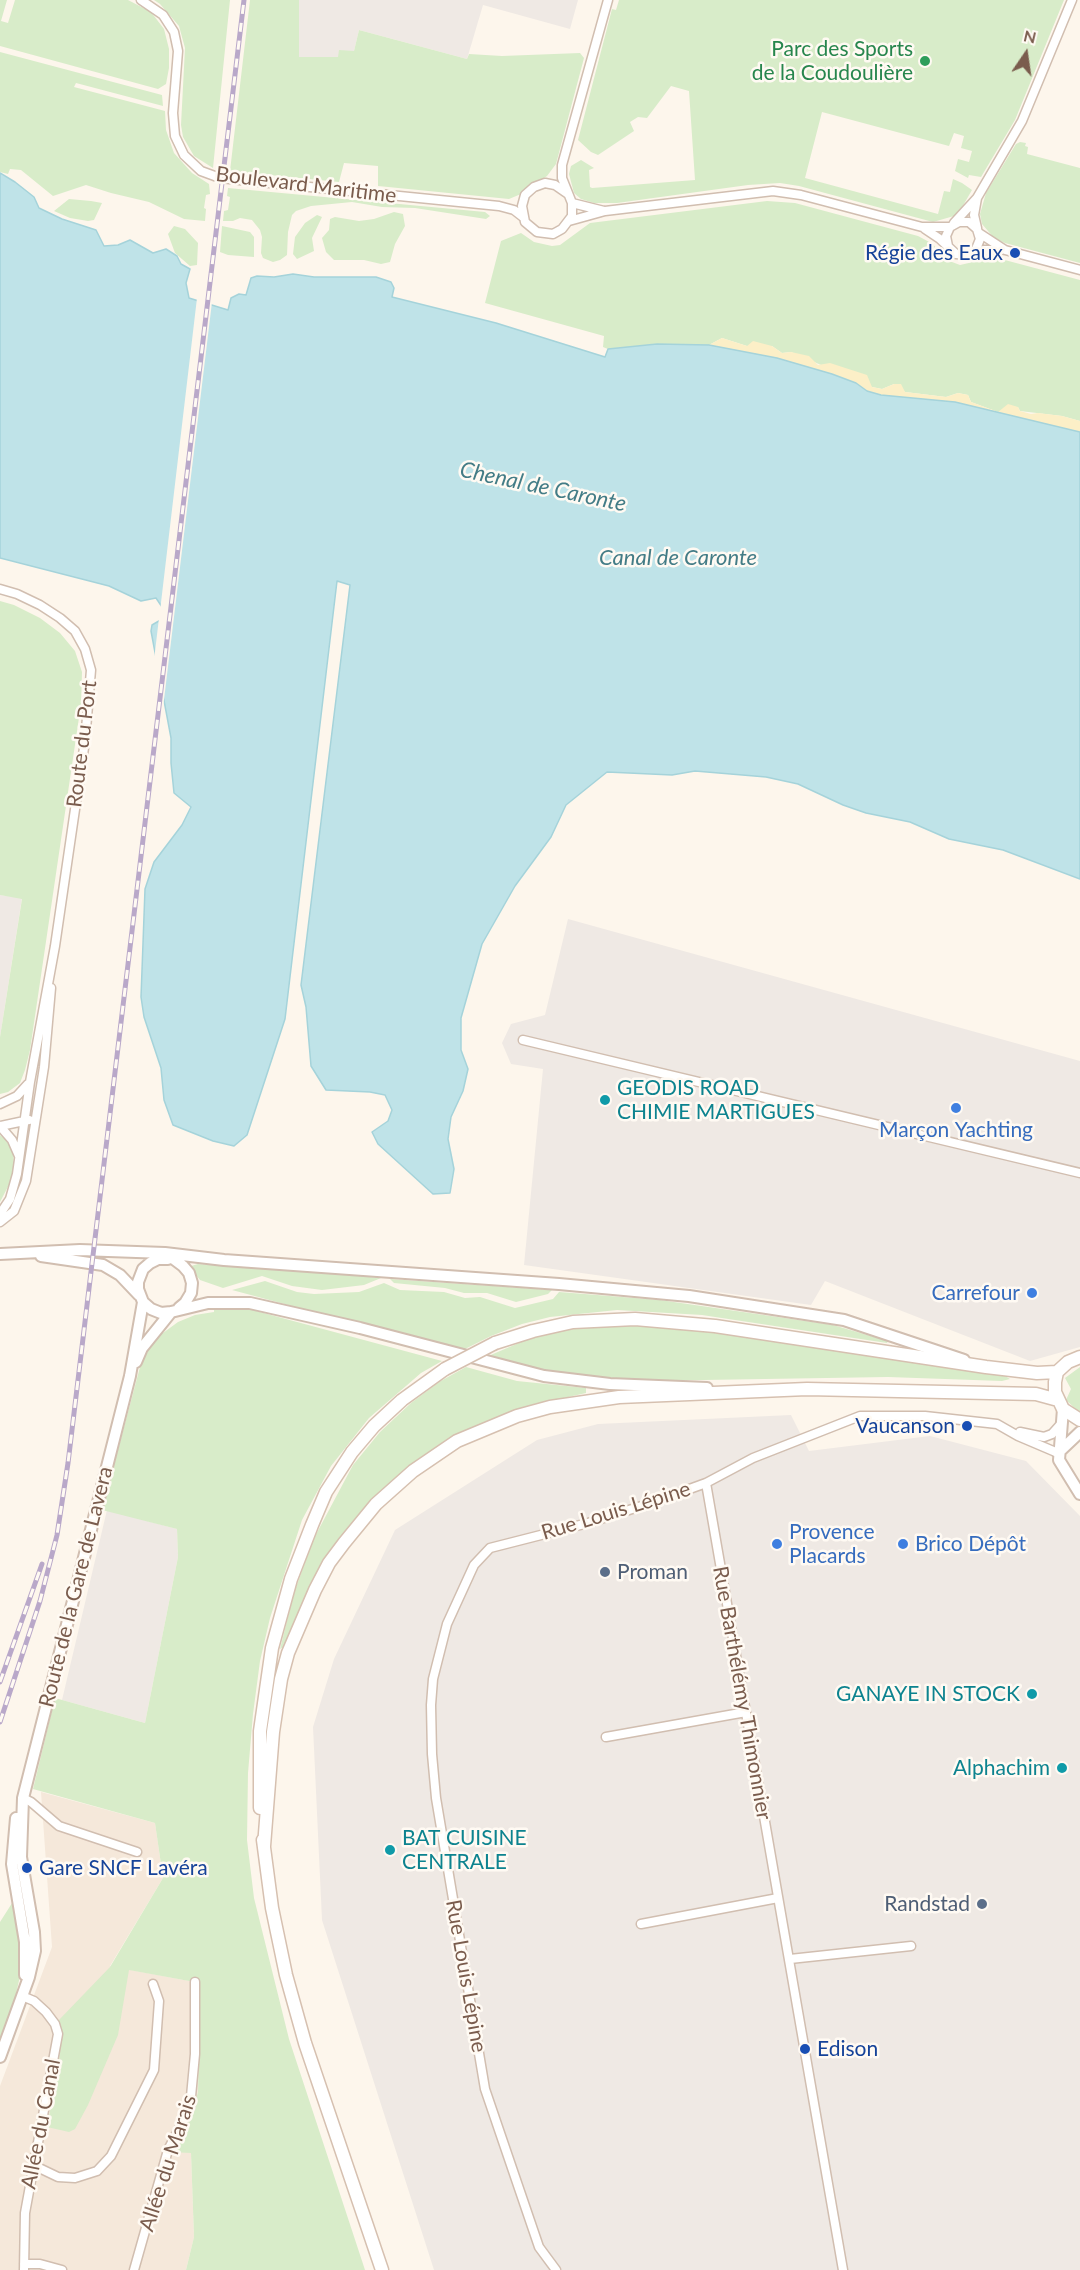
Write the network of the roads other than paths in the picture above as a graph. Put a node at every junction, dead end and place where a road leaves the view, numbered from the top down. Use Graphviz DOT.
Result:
graph roads {
  1 [pos="141,0"];
  2 [pos="608,0"];
  3 [pos="1072,0"];
  4 [pos="562,165"];
  5 [pos="546,183"];
  6 [pos="525,195"];
  7 [pos="977,198"];
  8 [pos="570,199"];
  9 [pos="499,206"];
  10 [pos="605,211"];
  11 [pos="523,217"];
  12 [pos="569,221"];
  13 [pos="952,225"];
  14 [pos="922,227"];
  15 [pos="978,231"];
  16 [pos="948,247"];
  17 [pos="1005,250"];
  18 [pos="972,253"];
  19 [pos="1080,270"];
  20 [pos="0,590"];
  21 [pos="55,946"];
  22 [pos="523,1040"];
  23 [pos="30,1082"];
  24 [pos="1,1103"];
  25 [pos="26,1111"];
  26 [pos="36,1117"];
  27 [pos="25,1121"];
  28 [pos="0,1126"];
  29 [pos="19,1159"];
  30 [pos="1080,1173"];
  31 [pos="0,1214"];
  32 [pos="0,1222"];
  33 [pos="14,1253"];
  34 [pos="0,1254"];
  35 [pos="170,1256"];
  36 [pos="141,1299"];
  37 [pos="174,1311"];
  38 [pos="1080,1357"];
  39 [pos="986,1367"];
  40 [pos="1057,1372"];
  41 [pos="129,1376"];
  42 [pos="755,1391"];
  43 [pos="1061,1404"];
  44 [pos="1080,1420"];
  45 [pos="997,1424"];
  46 [pos="1061,1424"];
  47 [pos="1080,1432"];
  48 [pos="1058,1457"];
  49 [pos="706,1483"];
  50 [pos="1080,1494"];
  51 [pos="746,1712"];
  52 [pos="606,1737"];
  53 [pos="23,1798"];
  54 [pos="264,1846"];
  55 [pos="137,1852"];
  56 [pos="778,1898"];
  57 [pos="640,1924"];
  58 [pos="911,1946"];
  59 [pos="790,1959"];
  60 [pos="195,1982"];
  61 [pos="153,1984"];
  62 [pos="22,1996"];
  63 [pos="0,2057"];
  64 [pos="35,2166"];
  65 [pos="24,2267"];
  66 [pos="62,2270"];
  67 [pos="134,2270"];
  68 [pos="382,2270"];
  69 [pos="556,2270"];
  70 [pos="843,2270"];
  1 -- 9 [label="street, Boulevard Maritime"];
  2 -- 4 [label="street"];
  3 -- 7 [label="street"];
  4 -- 5 [label="street"];
  4 -- 8 [label="street"];
  5 -- 6 [label="street"];
  5 -- 8 [label="street"];
  6 -- 9 [label="street, Boulevard Maritime"];
  6 -- 11 [label="street"];
  7 -- 13 [label="street"];
  7 -- 15 [label="street"];
  8 -- 10 [label="street"];
  8 -- 12 [label="street"];
  9 -- 11 [label="street, Boulevard Maritime"];
  10 -- 12 [label="street"];
  10 -- 14 [label="street"];
  11 -- 12 [label="street"];
  13 -- 14 [label="street"];
  13 -- 15 [label="street"];
  13 -- 16 [label="street"];
  14 -- 16 [label="street"];
  15 -- 17 [label="street"];
  15 -- 18 [label="street"];
  16 -- 18 [label="street"];
  17 -- 18 [label="street"];
  17 -- 19 [label="street"];
  20 -- 21 [label="street, Route du Port"];
  21 -- 23 [label="street, Route du Port"];
  21 -- 26 [label="street, Route du Port"];
  22 -- 30 [label="street"];
  23 -- 24 [label="street"];
  23 -- 25 [label="street, Route du Port"];
  24 -- 25 [label="street"];
  25 -- 26 [label="street"];
  25 -- 27 [label="street, Route du Port"];
  26 -- 27 [label="street"];
  26 -- 32 [label="street, Route du Port"];
  27 -- 28 [label="street"];
  27 -- 29 [label="street, Route du Port"];
  28 -- 29 [label="street"];
  29 -- 31 [label="street, Route du Port"];
  33 -- 34 [label="street"];
  33 -- 35 [label="street"];
  33 -- 36 [label="street"];
  35 -- 36 [label="street"];
  35 -- 37 [label="street"];
  35 -- 39 [label="street"];
  36 -- 37 [label="street"];
  36 -- 41 [label="street, Route de la Gare de Lavera"];
  37 -- 41 [label="street, Route de la Gare de Lavera"];
  37 -- 42 [label="street"];
  38 -- 40 [label="main road"];
  39 -- 40 [label="main road"];
  39 -- 54 [label="main road, bridge"];
  40 -- 43 [label="main road"];
  41 -- 53 [label="street, Route de la Gare de Lavera"];
  42 -- 43 [label="main road"];
  42 -- 54 [label="main road"];
  43 -- 44 [label="main road"];
  43 -- 46 [label="street"];
  45 -- 46 [label="street"];
  45 -- 48 [label="street"];
  45 -- 49 [label="street"];
  46 -- 48 [label="street"];
  47 -- 48 [label="street"];
  48 -- 50 [label="street"];
  49 -- 51 [label="street, Rue Barthélémy Thimonnier"];
  49 -- 69 [label="street, Rue Louis Lépine"];
  51 -- 52 [label="street"];
  51 -- 56 [label="street, Rue Barthélémy Thimonnier"];
  53 -- 55 [label="street"];
  53 -- 62 [label="street, Route de la Gare de Lavera"];
  54 -- 68 [label="main road"];
  56 -- 57 [label="street"];
  56 -- 59 [label="street, Rue Barthélémy Thimonnier"];
  58 -- 59 [label="street"];
  59 -- 70 [label="street, Rue Barthélémy Thimonnier"];
  60 -- 67 [label="street, Allée du Marais"];
  61 -- 64 [label="street"];
  62 -- 63 [label="street, Route de la Gare de Lavera"];
  62 -- 64 [label="street, Allée du Canal"];
  64 -- 65 [label="street, Allée du Canal"];
  65 -- 66 [label="street"];
}
